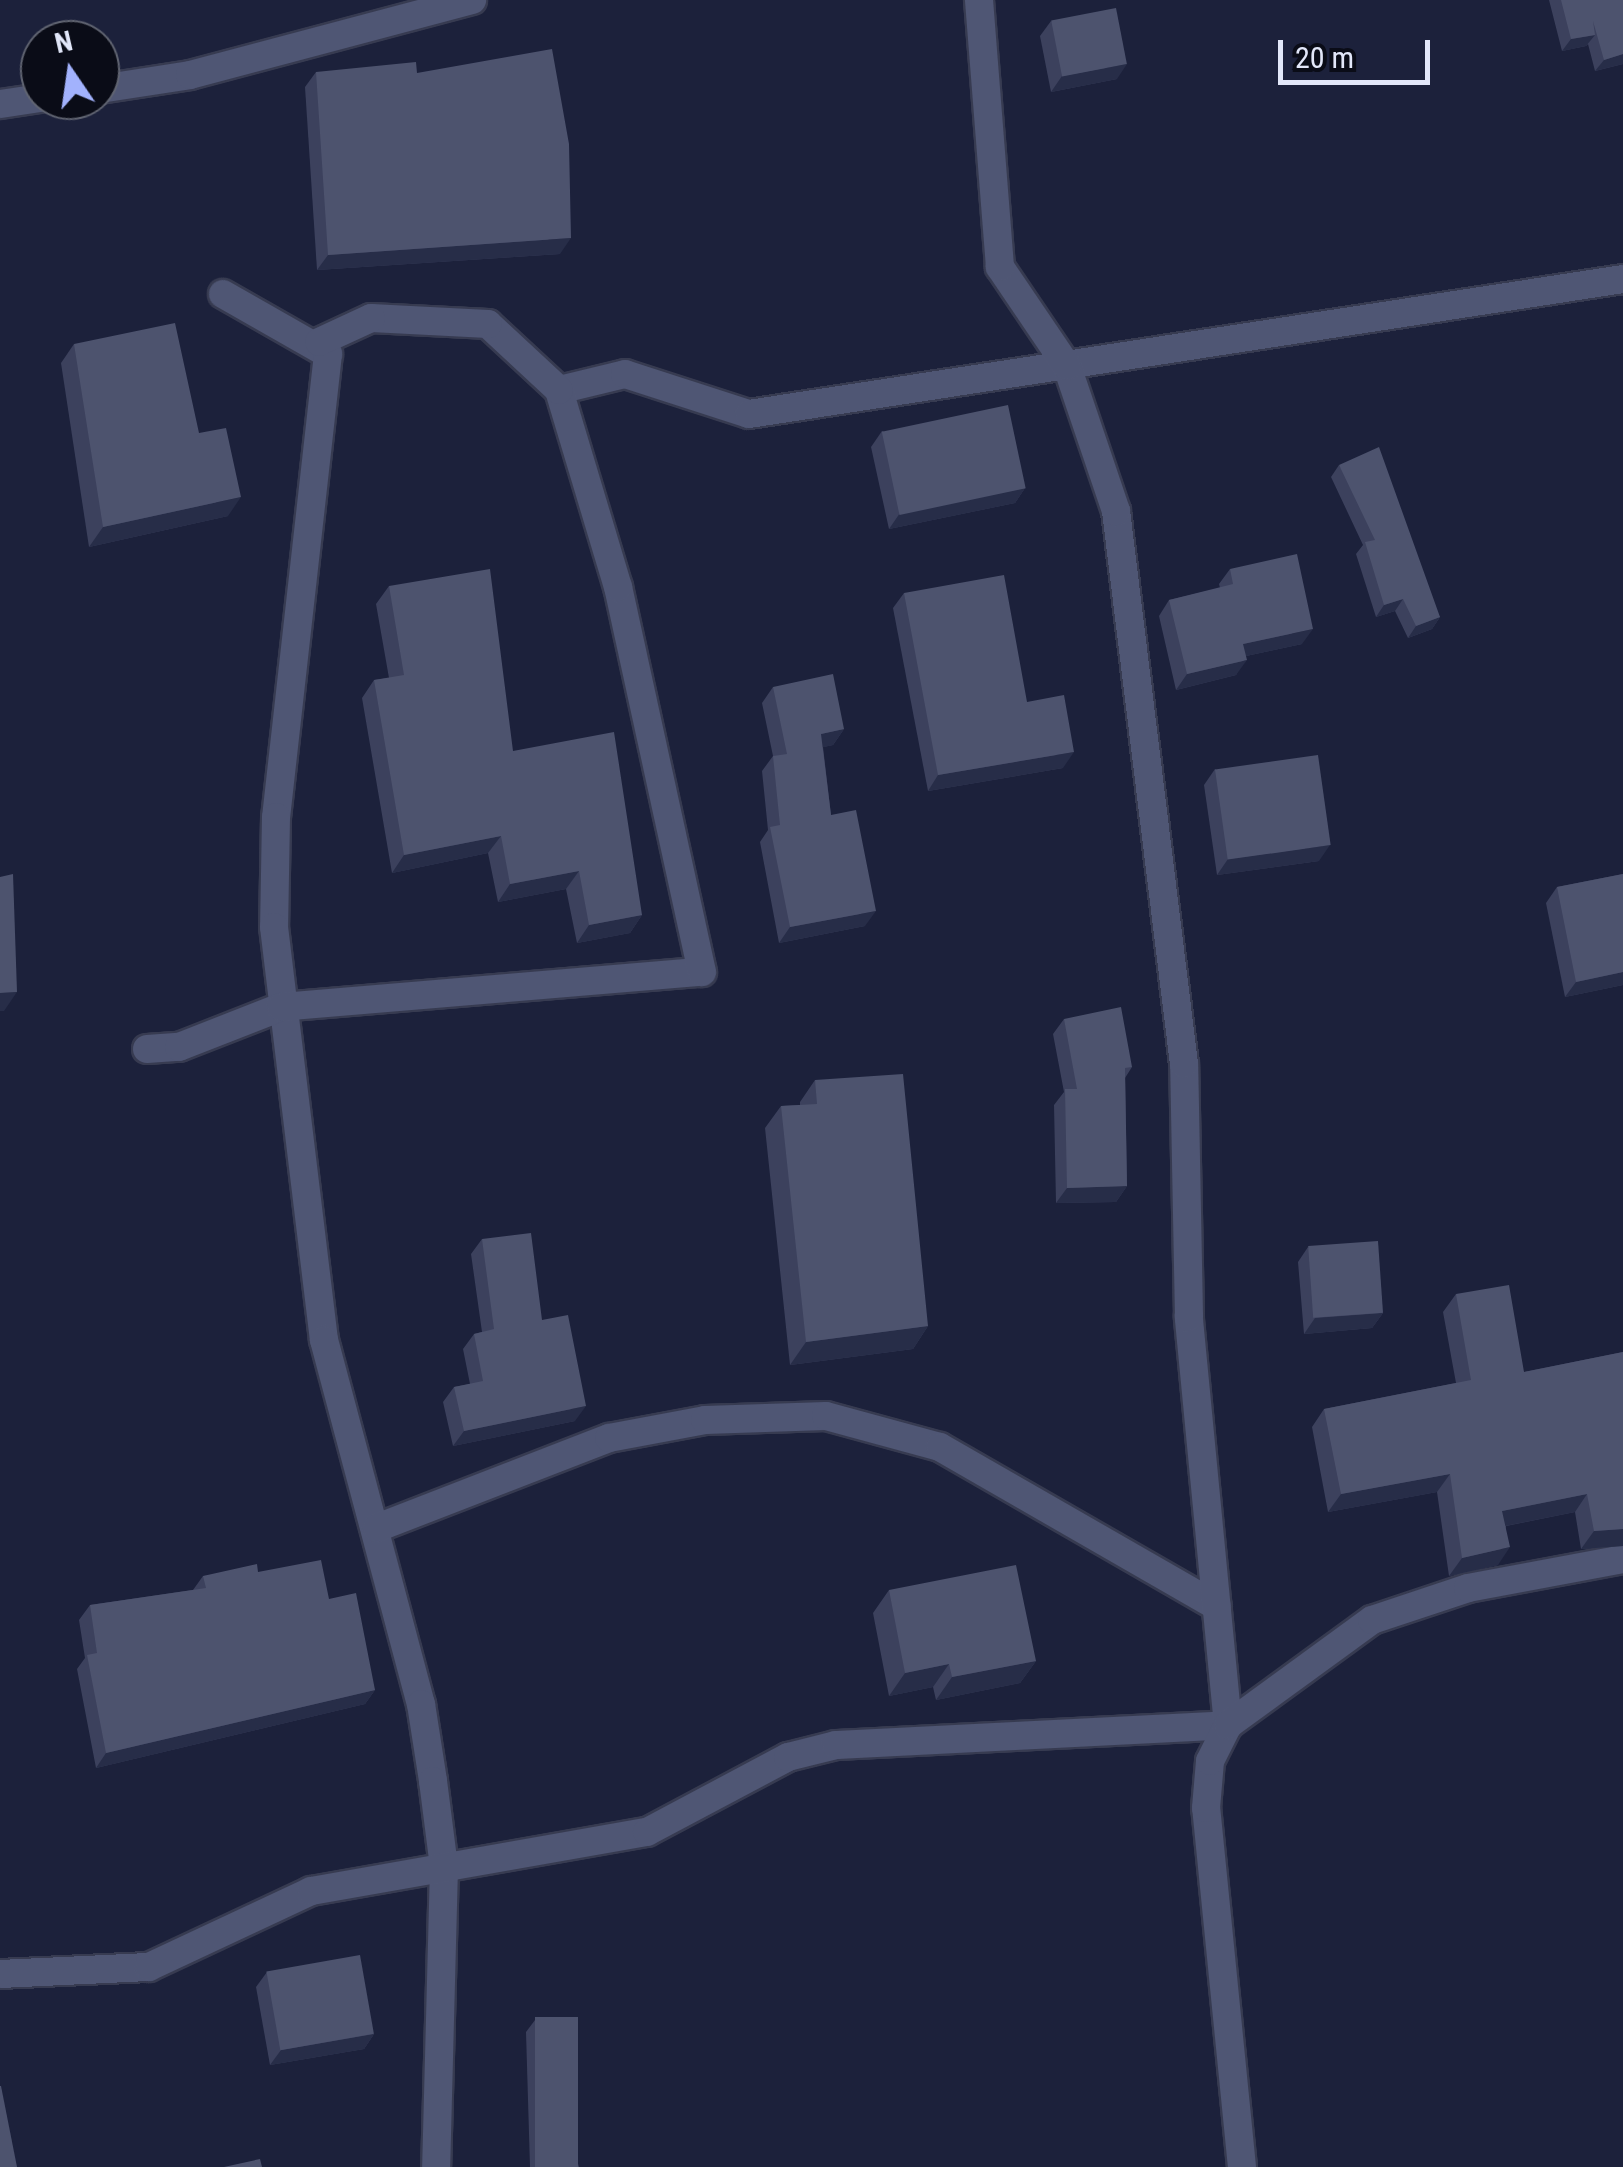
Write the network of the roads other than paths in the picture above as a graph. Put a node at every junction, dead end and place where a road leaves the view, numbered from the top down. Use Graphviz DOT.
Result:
graph roads {
  1 [pos="472,0"];
  2 [pos="979,0"];
  3 [pos="120,86"];
  4 [pos="1623,279"];
  5 [pos="223,294"];
  6 [pos="319,342"];
  7 [pos="1067,366"];
  8 [pos="558,390"];
  9 [pos="282,1006"];
  10 [pos="147,1049"];
  11 [pos="377,1528"];
  12 [pos="1623,1559"];
  13 [pos="1217,1606"];
  14 [pos="1228,1724"];
  15 [pos="444,1866"];
  16 [pos="0,1974"];
  17 [pos="436,2167"];
  18 [pos="1242,2167"];
  1 -- 3 [label="street"];
  2 -- 7 [label="street"];
  4 -- 7 [label="street"];
  5 -- 6 [label="street"];
  6 -- 8 [label="street"];
  6 -- 9 [label="street"];
  7 -- 8 [label="street"];
  7 -- 13 [label="street"];
  8 -- 9 [label="street"];
  9 -- 10 [label="street"];
  9 -- 11 [label="street"];
  11 -- 13 [label="street"];
  11 -- 15 [label="street"];
  12 -- 14 [label="street"];
  13 -- 14 [label="street"];
  14 -- 15 [label="street"];
  14 -- 18 [label="street"];
  15 -- 16 [label="street"];
  15 -- 17 [label="street"];
}
